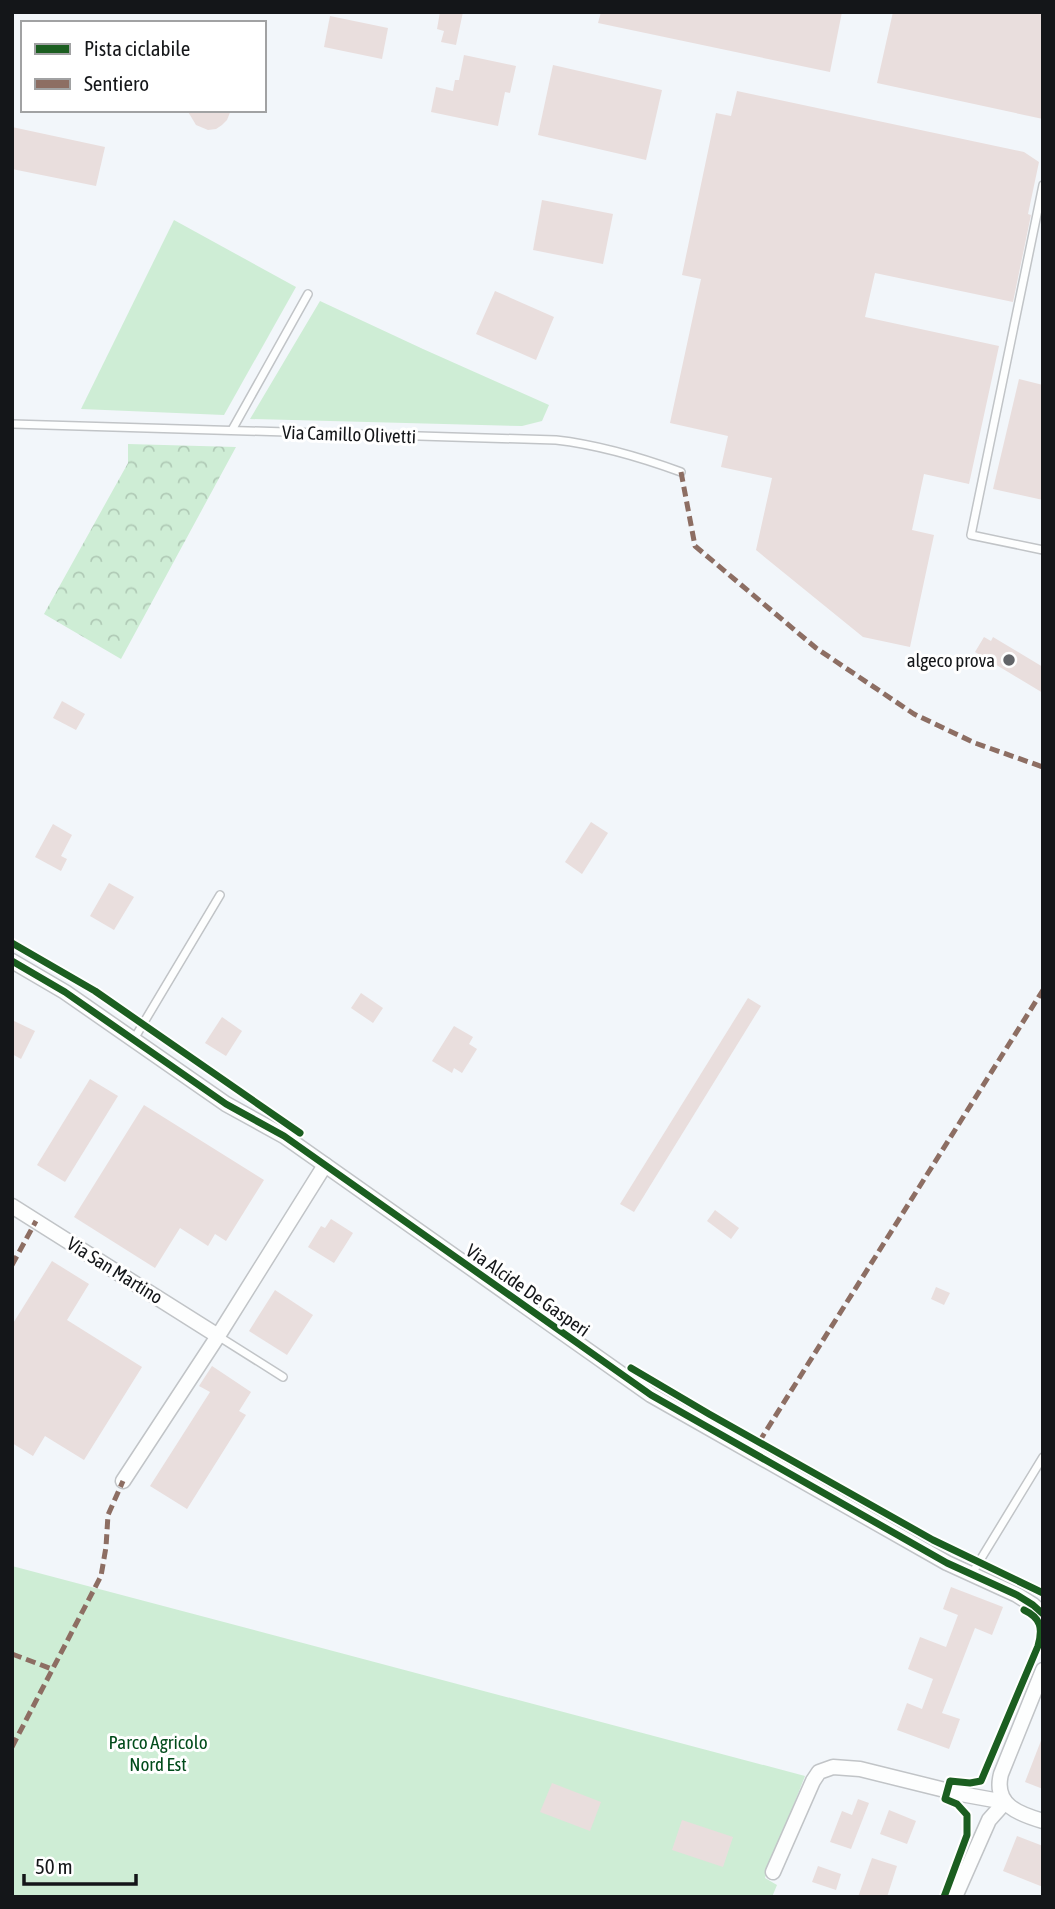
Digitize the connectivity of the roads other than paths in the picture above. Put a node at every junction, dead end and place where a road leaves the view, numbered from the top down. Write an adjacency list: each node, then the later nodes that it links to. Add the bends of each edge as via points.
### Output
1 (1043, 185): 6 (lane, via 971,536)
2 (308, 294): 4 (lane)
3 (12, 424): 4 (lane, Via Camillo Olivetti)
4 (232, 430): 5 (lane, Via Camillo Olivetti, via 556,440 624,452)
5 (681, 472)
6 (1043, 550)
7 (219, 895): 9 (lane)
8 (12, 961): 9 (street, Via Alcide De Gasperi)
9 (134, 1039): 10 (street, Via Alcide De Gasperi)
10 (324, 1165): 12 (street); 16 (street, Via Alcide De Gasperi, via 651,1395)
11 (12, 1206): 12 (street, Via San Martino)
12 (218, 1336): 13 (lane, Via San Martino); 15 (street)
13 (283, 1377)
14 (1043, 1457): 16 (lane)
15 (123, 1481)
16 (971, 1575): 17 (street, Via Alcide De Gasperi)
17 (1017, 1595): 18 (street); 19 (street, Via Alcide De Gasperi)
18 (1043, 1603)
19 (1043, 1614)
20 (1043, 1670): 21 (street, via 999,1779)
21 (1005, 1802): 22 (street); 23 (street, via 833,1767 819,1772 813,1781); 24 (street, via 989,1819)
22 (1043, 1821)
23 (773, 1872)
24 (956, 1897)

